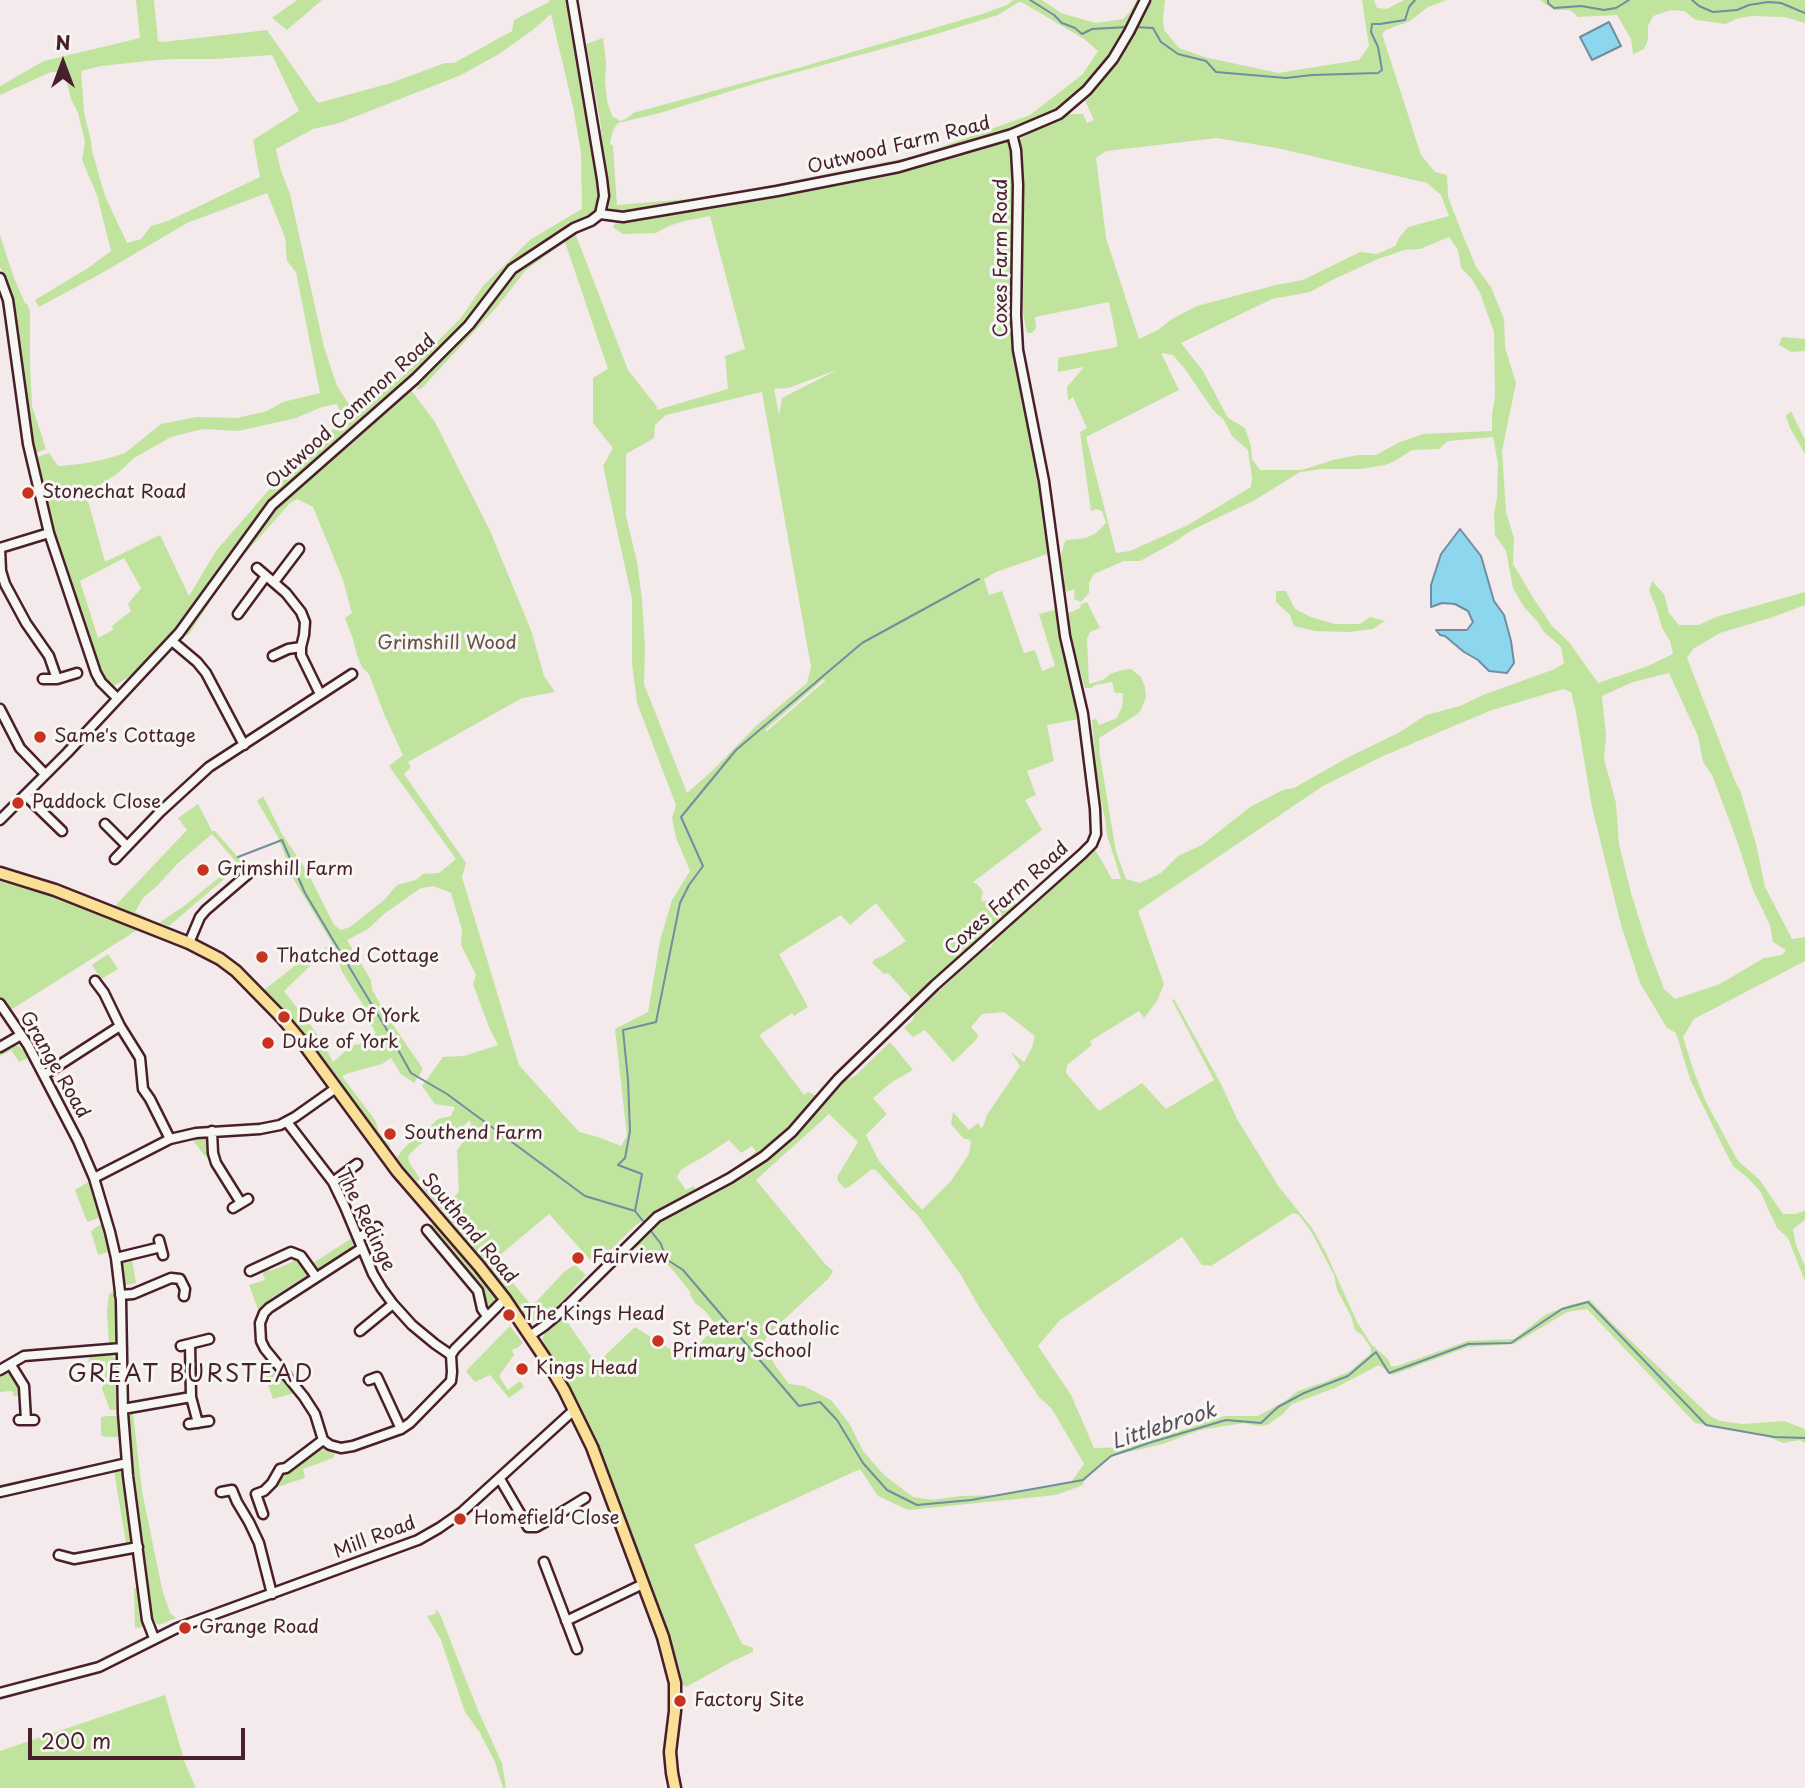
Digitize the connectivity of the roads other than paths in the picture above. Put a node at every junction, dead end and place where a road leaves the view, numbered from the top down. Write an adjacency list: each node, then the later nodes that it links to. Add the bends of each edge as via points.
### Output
1 (572, 0): 4 (street, via 602,178)
2 (1145, 0): 3 (street, Outwood Farm Road, via 1113,59 1083,94 1059,114)
3 (1012, 134): 4 (street, Outwood Farm Road, via 899,167 777,191 623,217); 64 (street, Coxes Farm Road, via 1018,185 1018,350 1044,481 1065,636 1083,714 1096,834 1082,854 838,1079 792,1132 730,1178 657,1217 562,1311)
4 (600, 214): 13 (street, Outwood Common Road, via 512,269 469,325 415,379 272,505)
5 (0, 278): 6 (street, via 8,300 28,444)
6 (49, 533): 7 (street); 21 (street, via 96,673)
7 (0, 548): 19 (street, via 5,584 49,656)
8 (299, 548): 11 (street)
9 (257, 568): 10 (street)
10 (266, 576): 11 (street); 12 (street)
11 (274, 582): 14 (street, via 301,612 305,622)
12 (238, 614)
13 (172, 641): 21 (street, Outwood Common Road); 23 (street, via 206,673)
14 (301, 646): 15 (street); 20 (street)
15 (273, 656)
16 (77, 673): 19 (street)
17 (352, 674): 20 (street, via 346,682)
18 (43, 679): 19 (street)
19 (57, 679)
20 (320, 694): 23 (street)
21 (117, 698): 24 (street, Outwood Common Road)
22 (0, 709): 24 (street, via 20,748)
23 (244, 745): 29 (street, via 197,777)
24 (45, 774): 25 (street, Outwood Common Road)
25 (25, 795): 26 (street, Outwood Common Road); 28 (street)
26 (0, 820)
27 (104, 824): 29 (street)
28 (62, 831)
29 (127, 846): 30 (street)
30 (115, 859)
31 (0, 873): 33 (main road, Southend Road)
32 (248, 874): 33 (street, via 206,910)
33 (189, 943): 42 (main road, Southend Road, via 220,959 259,993)
34 (95, 981): 36 (street)
35 (114, 988): 36 (street)
36 (104, 993): 38 (street)
37 (0, 1004): 39 (street, Grange Road)
38 (120, 1026): 41 (street); 45 (street, via 140,1058 143,1089)
39 (21, 1035): 40 (street); 41 (street, Grange Road)
40 (0, 1047)
41 (44, 1075): 47 (street, Grange Road)
42 (336, 1088): 43 (street); 60 (main road, Southend Road, via 397,1171)
43 (287, 1122): 44 (street, via 260,1129); 48 (street, The Redinge)
44 (212, 1131): 45 (street); 49 (street, via 216,1163)
45 (170, 1139): 47 (street)
46 (357, 1164): 48 (street)
47 (94, 1178): 55 (street, Grange Road)
48 (333, 1182): 52 (street, The Redinge)
49 (241, 1203)
50 (377, 1227): 52 (street)
51 (427, 1230): 62 (street, via 478,1291)
52 (358, 1238): 54 (street, The Redinge)
53 (161, 1247): 55 (street)
54 (362, 1248): 57 (street); 61 (street, The Redinge)
55 (116, 1258): 58 (street, Grange Road)
56 (250, 1271): 57 (street, via 291,1252 302,1256)
57 (316, 1277): 79 (street, via 269,1308 260,1323 261,1341 304,1397)
58 (120, 1295): 59 (street, via 171,1278 180,1279); 68 (street, Grange Road)
59 (184, 1296)
60 (505, 1298): 62 (street); 64 (main road, Southend Road)
61 (393, 1304): 63 (street); 69 (street, The Redinge)
62 (487, 1316): 69 (street)
63 (360, 1331)
64 (531, 1335): 75 (main road, Southend Road)
65 (209, 1339): 66 (street)
66 (190, 1344): 67 (street); 73 (street)
67 (181, 1346)
68 (122, 1348): 70 (street, via 24,1356); 74 (street, Grange Road)
69 (451, 1355): 78 (street, via 450,1381)
70 (11, 1365): 71 (street); 76 (street, via 24,1386)
71 (0, 1370)
72 (369, 1380): 78 (street, via 377,1377)
73 (191, 1397): 74 (street); 77 (street, via 194,1424)
74 (123, 1409): 80 (street, Grange Road)
75 (574, 1410): 81 (street, Mill Road); 89 (main road, Southend Road)
76 (26, 1420)
77 (209, 1421)
78 (401, 1429): 79 (street, via 341,1448)
79 (323, 1440): 85 (street, via 279,1469 272,1483 256,1494)
80 (127, 1463): 82 (street); 86 (street, Grange Road)
81 (500, 1479): 84 (street, via 528,1527 536,1527); 90 (street, Mill Road, via 462,1512 418,1540)
82 (0, 1492)
83 (221, 1492): 90 (street, via 232,1490 249,1522)
84 (585, 1498)
85 (263, 1514)
86 (138, 1547): 87 (street, via 74,1559); 92 (street, Grange Road, via 147,1620)
87 (59, 1555)
88 (544, 1562): 91 (street)
89 (643, 1584): 91 (street); 95 (main road, Southend Road, via 676,1683 670,1752)
90 (272, 1594): 92 (street, Mill Road)
91 (566, 1621): 93 (street)
92 (154, 1638): 94 (street, Mill Road, via 99,1667)
93 (577, 1649)
94 (0, 1693)
95 (676, 1788)

